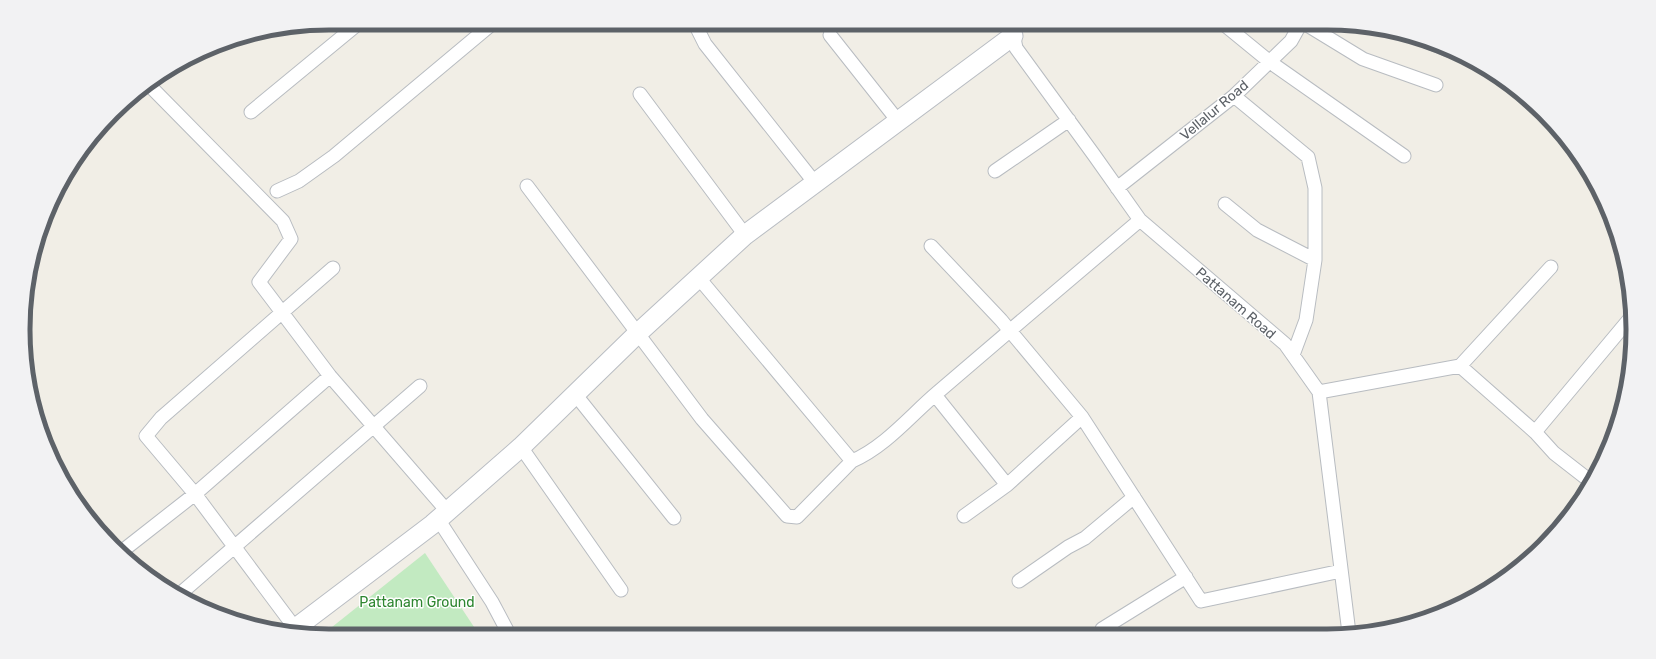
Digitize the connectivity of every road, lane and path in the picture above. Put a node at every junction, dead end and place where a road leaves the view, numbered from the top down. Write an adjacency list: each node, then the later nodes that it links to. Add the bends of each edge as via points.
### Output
1 (351, 30): 14 (street)
2 (484, 30): 22 (street, via 334,156 299,180)
3 (697, 30): 19 (street, via 705,44)
4 (1015, 30): 15 (street, Pattanam Road, via 1016,48); 16 (street)
5 (1231, 30): 9 (street)
6 (1296, 30): 9 (street, Vellalur Road, via 1291,41)
7 (1315, 30): 10 (street, via 1363,59)
8 (830, 35): 16 (street)
9 (1270, 62): 13 (street, Vellalur Road); 17 (street)
10 (1436, 85)
11 (152, 88): 31 (street, via 283,221 291,239 259,282)
12 (640, 94): 25 (street)
13 (1234, 96): 21 (street, Vellalur Road); 27 (street, via 1308,158 1316,188)
14 (251, 112)
15 (1069, 120): 18 (street); 21 (street, Pattanam Road)
16 (898, 121): 19 (street)
17 (1404, 156)
18 (995, 171)
19 (815, 183): 25 (street)
20 (527, 186): 34 (street)
21 (1118, 188): 24 (street, Pattanam Road)
22 (277, 191)
23 (1226, 204): 27 (street, via 1257,230)
24 (1140, 220): 33 (street); 35 (street, Pattanam Road, via 1285,344)
25 (745, 235): 30 (street)
26 (931, 246): 33 (street)
27 (1315, 260): 35 (street, via 1306,320)
28 (1551, 267): 36 (street)
29 (333, 268): 31 (street)
30 (698, 277): 34 (street); 46 (street)
31 (282, 313): 37 (street); 49 (street, via 161,418 146,436)
32 (1626, 324): 44 (street)
33 (1011, 331): 41 (street); 42 (street)
34 (637, 334): 40 (street); 46 (street, via 702,419 786,516 797,517)
35 (1293, 355): 39 (street, Pattanam Road)
36 (1460, 366): 39 (street); 44 (street)
37 (330, 376): 43 (street); 49 (street)
38 (420, 386): 43 (street)
39 (1319, 392): 56 (street, Pattanam Road)
40 (575, 394): 45 (street); 53 (street)
41 (935, 395): 46 (street, via 864,456); 48 (street)
42 (1082, 417): 48 (street); 50 (street)
43 (374, 426): 51 (street); 54 (street)
44 (1535, 432): 47 (street, via 1554,453)
45 (521, 447): 51 (street); 59 (street)
46 (852, 461)
47 (1588, 475)
48 (1007, 485): 52 (street)
49 (195, 494): 54 (street); 55 (street)
50 (1134, 497): 57 (street); 58 (street, via 1085,538)
51 (442, 515): 62 (street); 64 (street)
52 (964, 516)
53 (674, 518)
54 (234, 547): 60 (street); 61 (street)
55 (125, 548)
56 (1341, 570): 57 (street, via 1201,601); 63 (street, Pattanam Road)
57 (1186, 577): 65 (street)
58 (1019, 581)
59 (621, 590)
60 (183, 591)
61 (292, 626)
62 (297, 627)
63 (1348, 628)
64 (506, 629)
65 (1102, 629)

